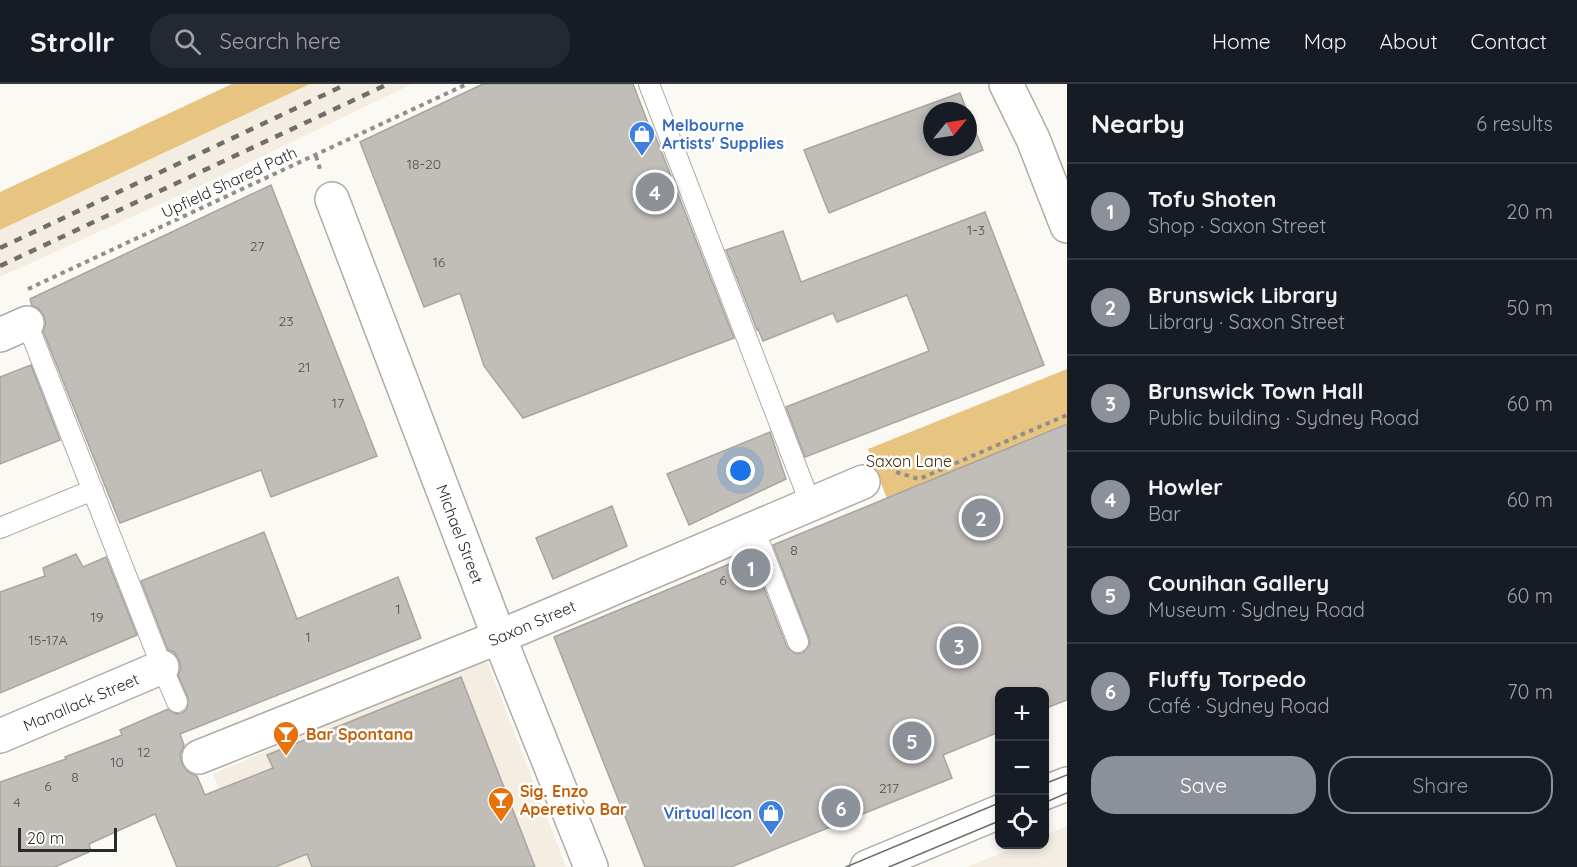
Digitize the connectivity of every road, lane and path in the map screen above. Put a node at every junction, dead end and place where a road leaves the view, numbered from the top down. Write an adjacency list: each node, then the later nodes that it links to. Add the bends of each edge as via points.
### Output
1 (467, 84): 8 (path, Upfield Shared Path)
2 (649, 84): 12 (lane)
3 (1006, 84): 5 (main road)
4 (1016, 84): 5 (main road)
5 (1033, 139): 7 (main road)
6 (332, 199): 15 (main road, Michael Street)
7 (1067, 226)
8 (17, 316): 11 (lane)
9 (1067, 415): 10 (path, via 919,479)
10 (875, 476): 12 (main road, Saxon Street)
11 (93, 490): 13 (lane); 17 (lane)
12 (811, 505): 14 (main road, Saxon Street)
13 (0, 528)
14 (754, 529): 15 (main road, Saxon Street); 16 (lane)
15 (499, 637): 20 (main road, Saxon Street); 24 (main road, Michael Street)
16 (798, 642)
17 (162, 667): 18 (lane); 19 (main road, Manallack Street)
18 (177, 702)
19 (0, 736)
20 (199, 757)
21 (1067, 784): 22 (main road)
22 (1049, 791)
23 (995, 814): 25 (main road)
24 (591, 867)
25 (867, 867)

